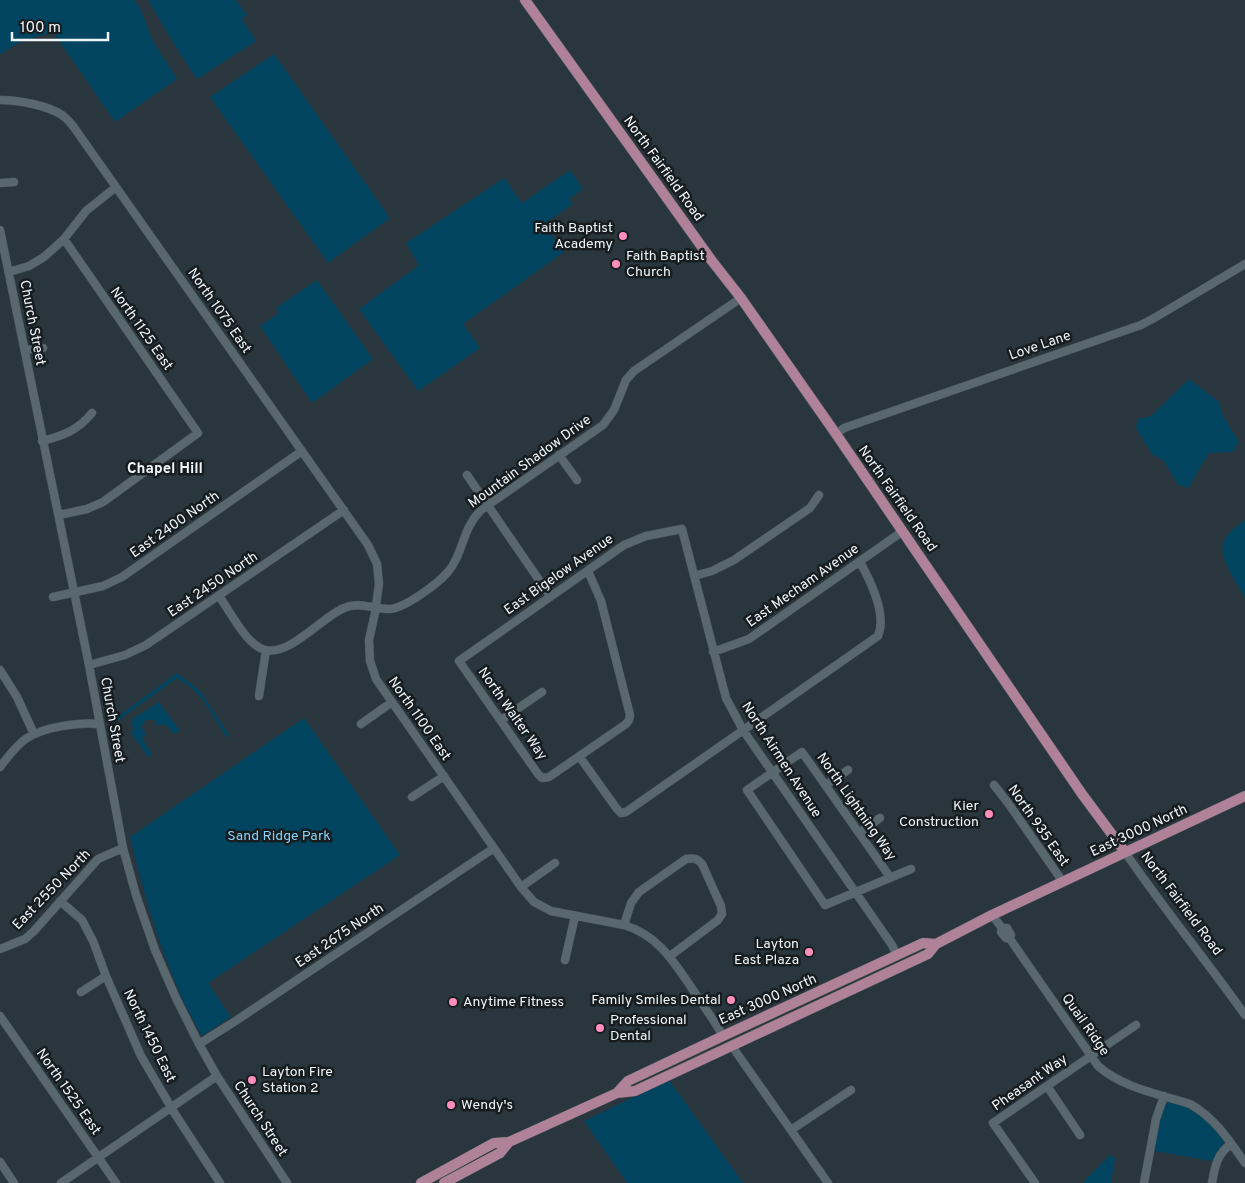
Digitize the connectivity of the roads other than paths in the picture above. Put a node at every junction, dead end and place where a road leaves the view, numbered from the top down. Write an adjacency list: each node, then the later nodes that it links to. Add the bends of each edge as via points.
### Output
1 (525, 0): 10 (main road, North Fairfield Road)
2 (0, 100): 5 (street, North 1075 East, via 51,109 63,116)
3 (14, 182): 4 (street)
4 (0, 183)
5 (116, 187): 7 (street, via 86,211); 16 (street, North 1075 East)
6 (0, 230): 9 (street, Church Street)
7 (64, 239): 9 (street, via 44,257); 23 (street, North 1125 East, via 198,433 103,502)
8 (1245, 264): 14 (street, Love Lane, via 1141,325 844,428)
9 (9, 272): 12 (street, Church Street)
10 (741, 298): 14 (main road, North Fairfield Road); 17 (street, Mountain Shadow Drive, via 634,371 626,380 609,419)
11 (43, 348): 12 (street)
12 (25, 350): 15 (street, Church Street)
13 (92, 414): 15 (street, via 65,435)
14 (836, 434): 25 (main road, North Fairfield Road)
15 (42, 441): 23 (street, Church Street)
16 (302, 451): 22 (street, North 1075 East); 29 (street, East 2400 North, via 122,577 103,586)
17 (559, 455): 19 (street); 21 (street, Mountain Shadow Drive)
18 (466, 475): 21 (street)
19 (577, 480)
20 (819, 495): 28 (street, via 810,508 734,560)
21 (487, 505): 31 (street); 33 (street, Mountain Shadow Drive, via 471,522 446,573 398,608)
22 (344, 510): 30 (street, East 2450 North); 33 (street, North 1100 East, via 377,564)
23 (59, 515): 29 (street, Church Street)
24 (682, 529): 27 (street, East Bigelow Avenue, via 638,538); 28 (street, North Airmen Avenue)
25 (903, 531): 26 (street, East Mecham Avenue); 60 (main road, North Fairfield Road)
26 (860, 562): 35 (street, East Mecham Avenue, via 749,639); 45 (street, via 876,594 878,636)
27 (588, 571): 31 (street, East Bigelow Avenue); 47 (street, via 601,601 630,715 626,724)
28 (694, 576): 35 (street, North Airmen Avenue)
29 (74, 593): 32 (street, East 2400 North); 37 (street, Church Street)
30 (219, 596): 34 (street, via 246,636); 37 (street, East 2450 North, via 146,646)
31 (550, 596): 36 (street, East Bigelow Avenue)
32 (53, 597)
33 (376, 607): 34 (street, Mountain Shadow Drive, via 355,604 342,608 289,645 278,650); 41 (street, North 1100 East, via 368,640 370,661 376,679)
34 (266, 650): 40 (street)
35 (713, 652): 45 (street, North Airmen Avenue, via 726,698)
36 (459, 660): 42 (street, North Walter Way)
37 (89, 665): 43 (street, Church Street)
38 (0, 670): 46 (street)
39 (542, 692): 42 (street)
40 (259, 696)
41 (392, 702): 44 (street); 51 (street, North 1100 East)
42 (501, 720): 47 (street, North Walter Way, via 542,778)
43 (99, 724): 46 (street, via 87,723); 58 (street, Church Street)
44 (361, 724)
45 (743, 730): 47 (street, via 626,812 617,809); 50 (street, North Airmen Avenue)
46 (34, 734): 48 (street, via 16,747)
47 (579, 756)
48 (0, 767)
49 (848, 770): 53 (street)
50 (772, 773): 53 (street, North Lightning Way, via 802,752); 66 (street, North Airmen Avenue); 66 (street, via 746,790 825,905)
51 (444, 776): 55 (street); 59 (street, North 1100 East)
52 (994, 785): 64 (street, North 935 East)
53 (826, 786): 57 (street, North Lightning Way)
54 (1245, 796): 60 (main road, East 3000 North)
55 (412, 797)
56 (880, 818): 57 (street)
57 (859, 833): 63 (street, North Lightning Way)
58 (123, 848): 67 (street, East 2550 North, via 98,858); 83 (street, Church Street, via 155,950)
59 (494, 848): 65 (street, North 1100 East); 83 (street, East 2675 North)
60 (1125, 852): 64 (main road, East 3000 North); 79 (street, North Fairfield Road)
61 (555, 863): 65 (street)
62 (911, 869): 63 (street)
63 (890, 878): 66 (street)
64 (1063, 882): 68 (main road, East 3000 North)
65 (521, 887): 69 (street, North 1100 East, via 534,902 551,911)
66 (855, 892): 73 (street, North Airmen Avenue)
67 (60, 901): 72 (street, East 2550 North, via 25,939); 76 (street, North 1450 East, via 82,920)
68 (992, 914): 71 (main road, East 3000 North); 85 (street, Quail Ridge)
69 (575, 916): 70 (street, North 1100 East); 75 (street)
70 (624, 925): 74 (street, North 1100 East, via 649,936); 74 (street, via 631,903 639,892 686,860 693,858 702,864 722,914)
71 (936, 944): 73 (main road, East 3000 North, via 923,943); 84 (main road, East 3000 North, via 928,954)
72 (0, 949)
73 (897, 955): 77 (main road, East 3000 North)
74 (670, 956): 82 (street, North 1100 East)
75 (565, 960)
76 (106, 976): 78 (street); 91 (street, North 1450 East, via 141,1056)
77 (838, 983): 82 (main road, East 3000 North); 84 (main road, via 820,996 739,1036)
78 (81, 992)
79 (1245, 1015)
80 (0, 1016): 96 (street, North 1525 East)
81 (1136, 1025): 85 (street, Pheasant Way)
82 (723, 1036): 89 (main road, East 3000 North, via 628,1081)
83 (199, 1044): 86 (street, Church Street)
84 (733, 1045): 89 (main road, East 3000 North, via 635,1091); 92 (street)
85 (1091, 1056): 87 (street, Pheasant Way); 90 (street, Quail Ridge, via 1107,1074 1121,1082)
86 (217, 1076): 91 (street); 103 (street, Church Street)
87 (1047, 1086): 93 (street); 107 (street, Pheasant Way, via 994,1123)
88 (851, 1090): 92 (street)
89 (622, 1092): 94 (main road, East 3000 North)
90 (1164, 1096): 95 (street, Quail Ridge, via 1199,1110 1221,1129); 108 (street, via 1156,1119)
91 (170, 1107): 96 (street); 102 (street, North 1450 East)
92 (791, 1130): 106 (street)
93 (1080, 1135)
94 (510, 1142): 104 (main road, East 3000 North, via 494,1143); 105 (main road, East 3000 North, via 500,1153)
95 (1232, 1144): 98 (street, Quail Ridge); 109 (street, via 1218,1157)
96 (98, 1158): 100 (street); 101 (street, North 1525 East)
97 (0, 1162): 99 (street)
98 (1245, 1163)
99 (14, 1183)
100 (61, 1183)
101 (116, 1183)
102 (220, 1183)
103 (287, 1183)
104 (421, 1183)
105 (444, 1183)
106 (828, 1183)
107 (1035, 1183)
108 (1144, 1183)
109 (1212, 1183)

